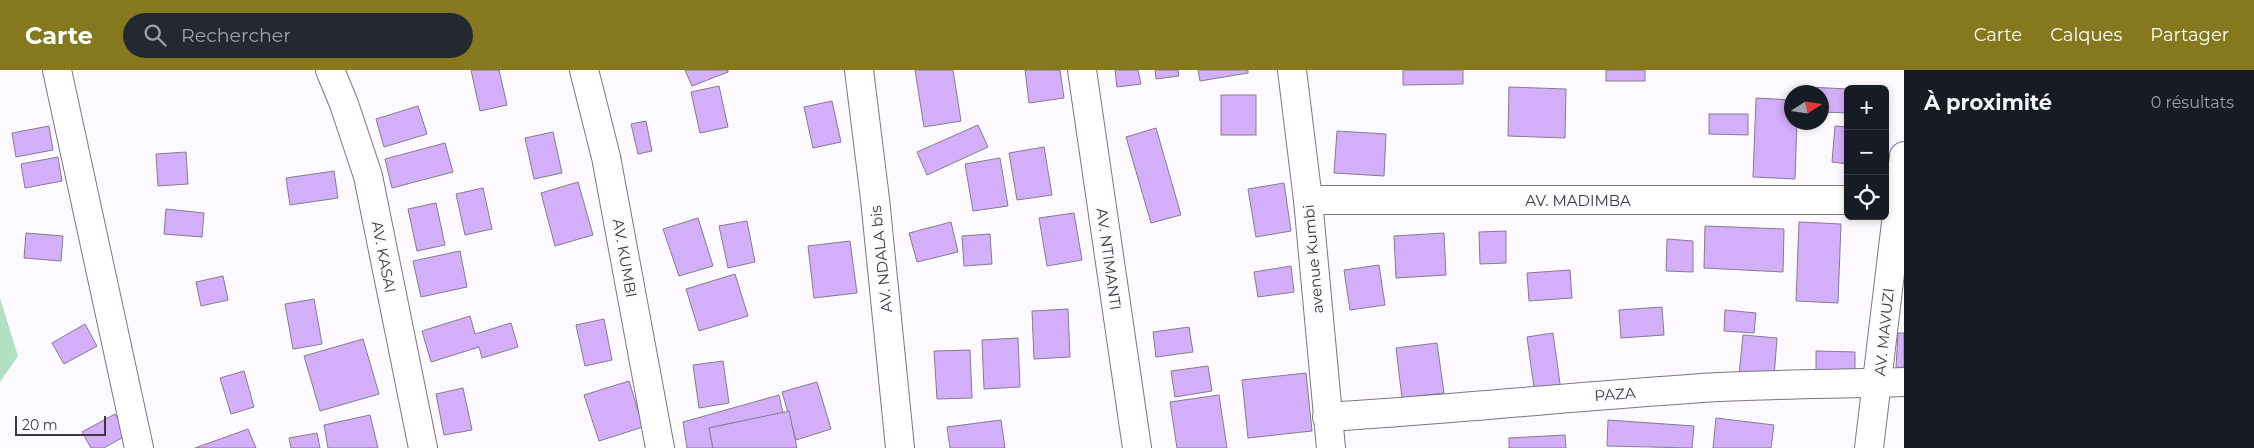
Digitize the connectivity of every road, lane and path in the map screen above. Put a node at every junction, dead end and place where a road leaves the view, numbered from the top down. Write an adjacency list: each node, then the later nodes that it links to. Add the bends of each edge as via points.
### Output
1 (57, 70): 13 (street)
2 (330, 70): 14 (street, AV. KASAI, via 368,176)
3 (584, 70): 15 (street, AV. KUMBI, via 606,157)
4 (858, 70): 16 (street, AV. NDALA bis, via 875,199)
5 (1082, 70): 17 (street, AV. NTIMANTI)
6 (1292, 70): 8 (street, avenue Kumbi)
7 (1904, 156): 10 (street, AV. MAVUZI)
8 (1308, 200): 9 (street, AV. MADIMBA); 12 (street, avenue Kumbi)
9 (1844, 200)
10 (1896, 200): 11 (street, AV. MAVUZI)
11 (1891, 382): 12 (street, PAZA, via 1719,387); 19 (street, AV. MAVUZI)
12 (1327, 417): 18 (street, avenue Kumbi)
13 (139, 448)
14 (423, 448)
15 (660, 448)
16 (900, 448)
17 (1137, 448)
18 (1331, 448)
19 (1869, 448)

